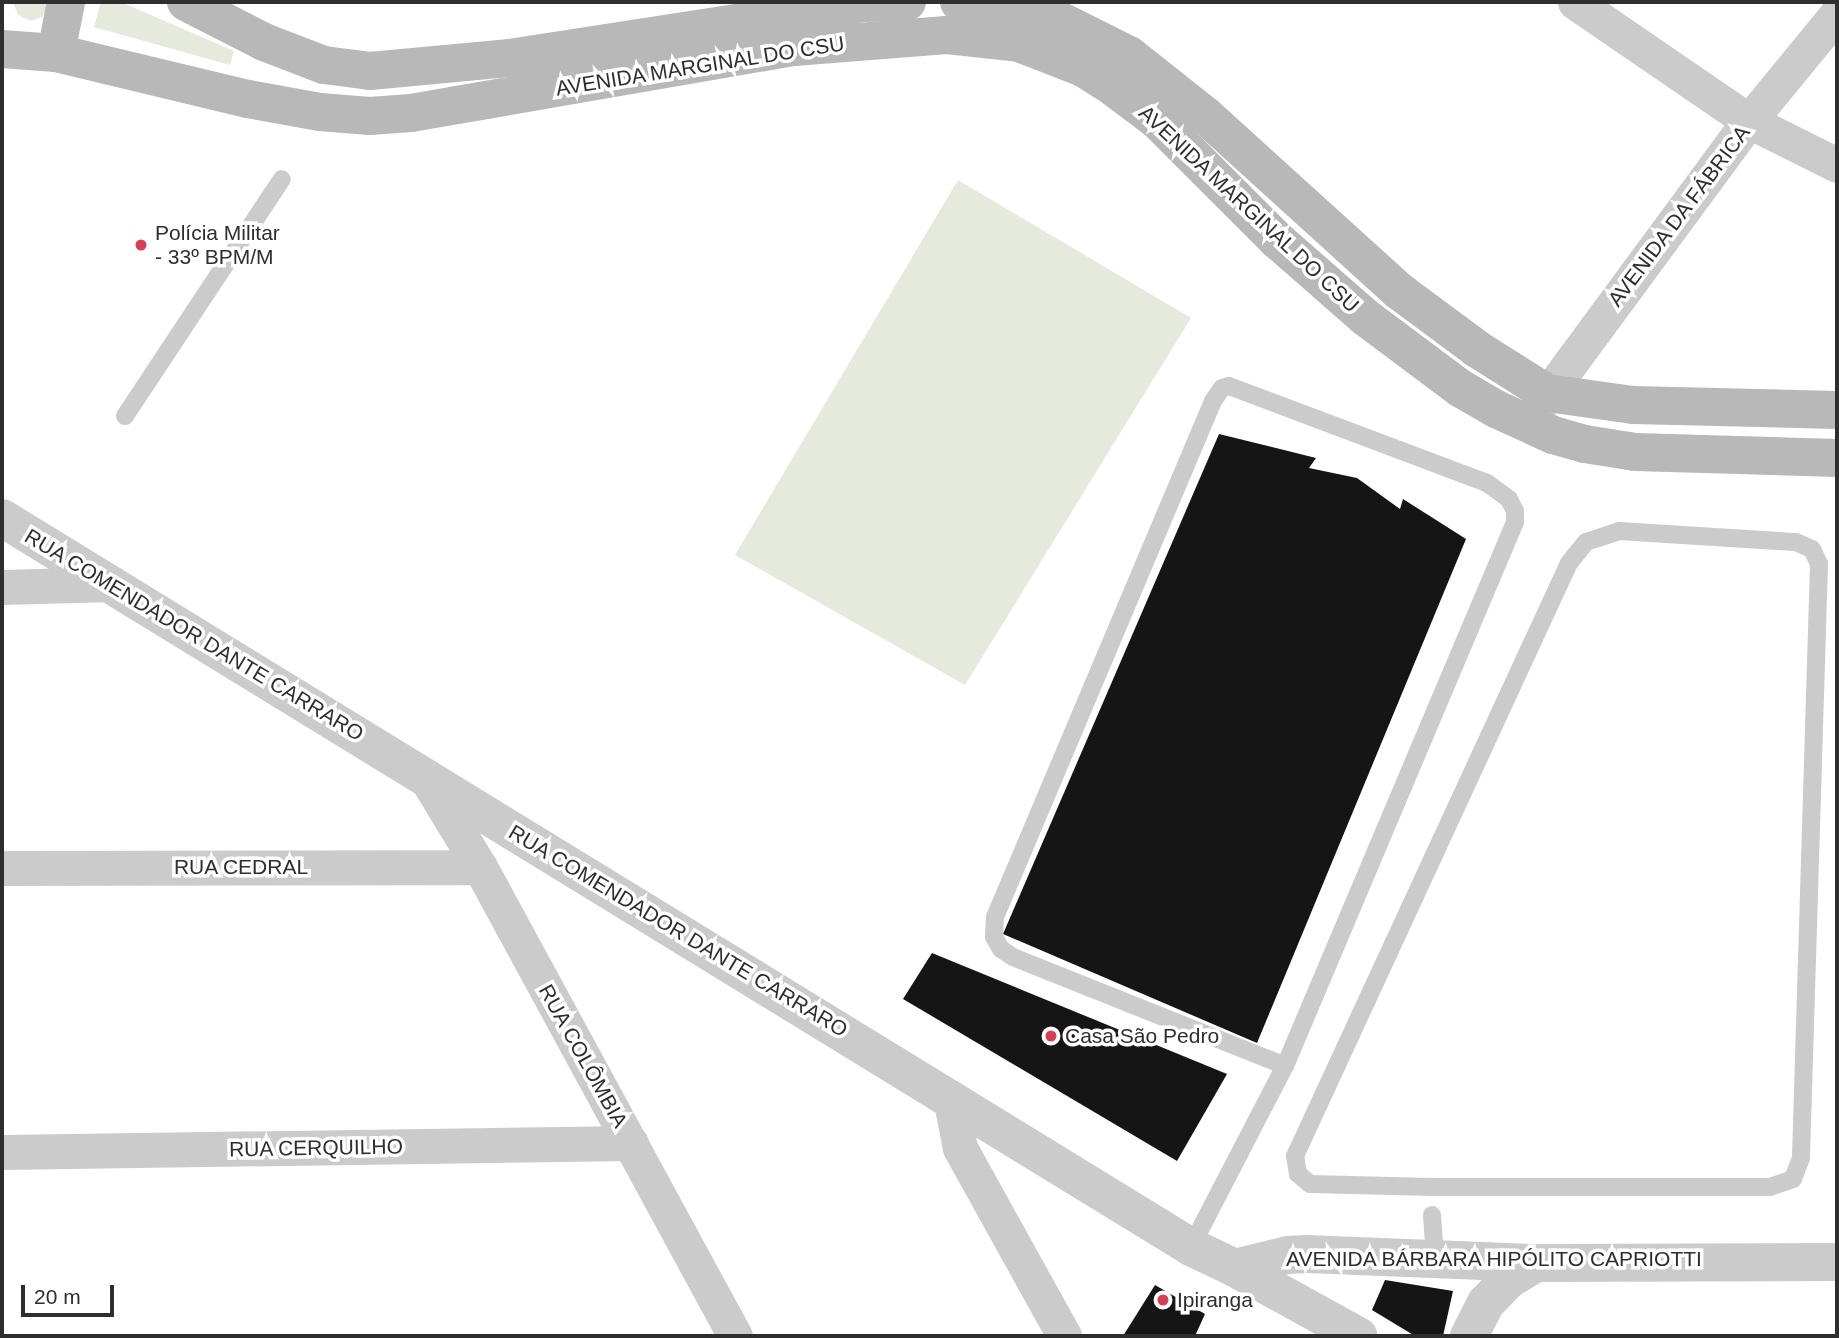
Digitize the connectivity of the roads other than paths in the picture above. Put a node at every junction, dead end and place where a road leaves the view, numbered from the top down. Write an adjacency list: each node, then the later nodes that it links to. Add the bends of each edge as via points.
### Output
1 (66, 2): 8 (main road)
2 (186, 2): 3 (main road, AVENIDA MARGINAL DO CSU, via 273,46 324,65 370,71 510,58 865,3)
3 (907, 2)
4 (959, 2): 12 (main road, AVENIDA MARGINAL DO CSU, via 1015,5 1091,34 1129,55 1206,116 1399,291 1478,349)
5 (1575, 2): 9 (street)
6 (1837, 14): 9 (street, AVENIDA DA FÁBRICA)
7 (2, 49): 8 (main road, AVENIDA MARGINAL DO CSU)
8 (56, 53): 12 (main road, AVENIDA MARGINAL DO CSU, via 248,100 370,116 411,113 794,47 947,35 1019,43 1083,68 1157,120 1277,240 1365,317 1460,388)
9 (1749, 121): 10 (street); 12 (street, AVENIDA DA FÁBRICA)
10 (1837, 165)
11 (282, 179): 14 (lane)
12 (1537, 408): 13 (main road, via 1633,405); 15 (main road, via 1585,444 1635,452)
13 (1837, 410)
14 (125, 416)
15 (1837, 458)
16 (2, 518): 18 (street, RUA COMENDADOR DANTE CARRARO)
17 (1796, 542): 17 (lane, via 1812,549 1819,564 1801,1158 1793,1179 1770,1187 1310,1184 1298,1174 1295,1156 1569,563 1586,542 1619,531)
18 (113, 584): 19 (street); 20 (street, RUA COMENDADOR DANTE CARRARO)
19 (2, 587)
20 (426, 778): 21 (street, RUA COLÔMBIA); 24 (street, RUA COMENDADOR DANTE CARRARO)
21 (481, 867): 22 (street, RUA CEDRAL); 25 (street, RUA COLÔMBIA)
22 (2, 868)
23 (1285, 1066): 23 (lane, via 1013,957 994,937 995,917 1216,394 1229,386 1487,483 1509,499 1515,511 1515,522); 28 (lane)
24 (950, 1097): 28 (street, RUA COMENDADOR DANTE CARRARO); 34 (street, via 960,1148)
25 (631, 1143): 26 (street, RUA CERQUILHO); 33 (street, RUA COLÔMBIA)
26 (2, 1152)
27 (1432, 1215): 29 (lane)
28 (1191, 1247): 32 (street, RUA COMENDADOR DANTE CARRARO)
29 (1435, 1256): 31 (street, AVENIDA BÁRBARA HIPÓLITO CAPRIOTTI); 32 (street, AVENIDA BÁRBARA HIPÓLITO CAPRIOTTI, via 1288,1255)
30 (1837, 1262): 31 (street, AVENIDA BÁRBARA HIPÓLITO CAPRIOTTI)
31 (1536, 1263): 36 (street, via 1508,1280 1486,1303)
32 (1236, 1268): 35 (street, RUA COMENDADOR DANTE CARRARO)
33 (735, 1336)
34 (1064, 1336)
35 (1358, 1336)
36 (1469, 1336)

